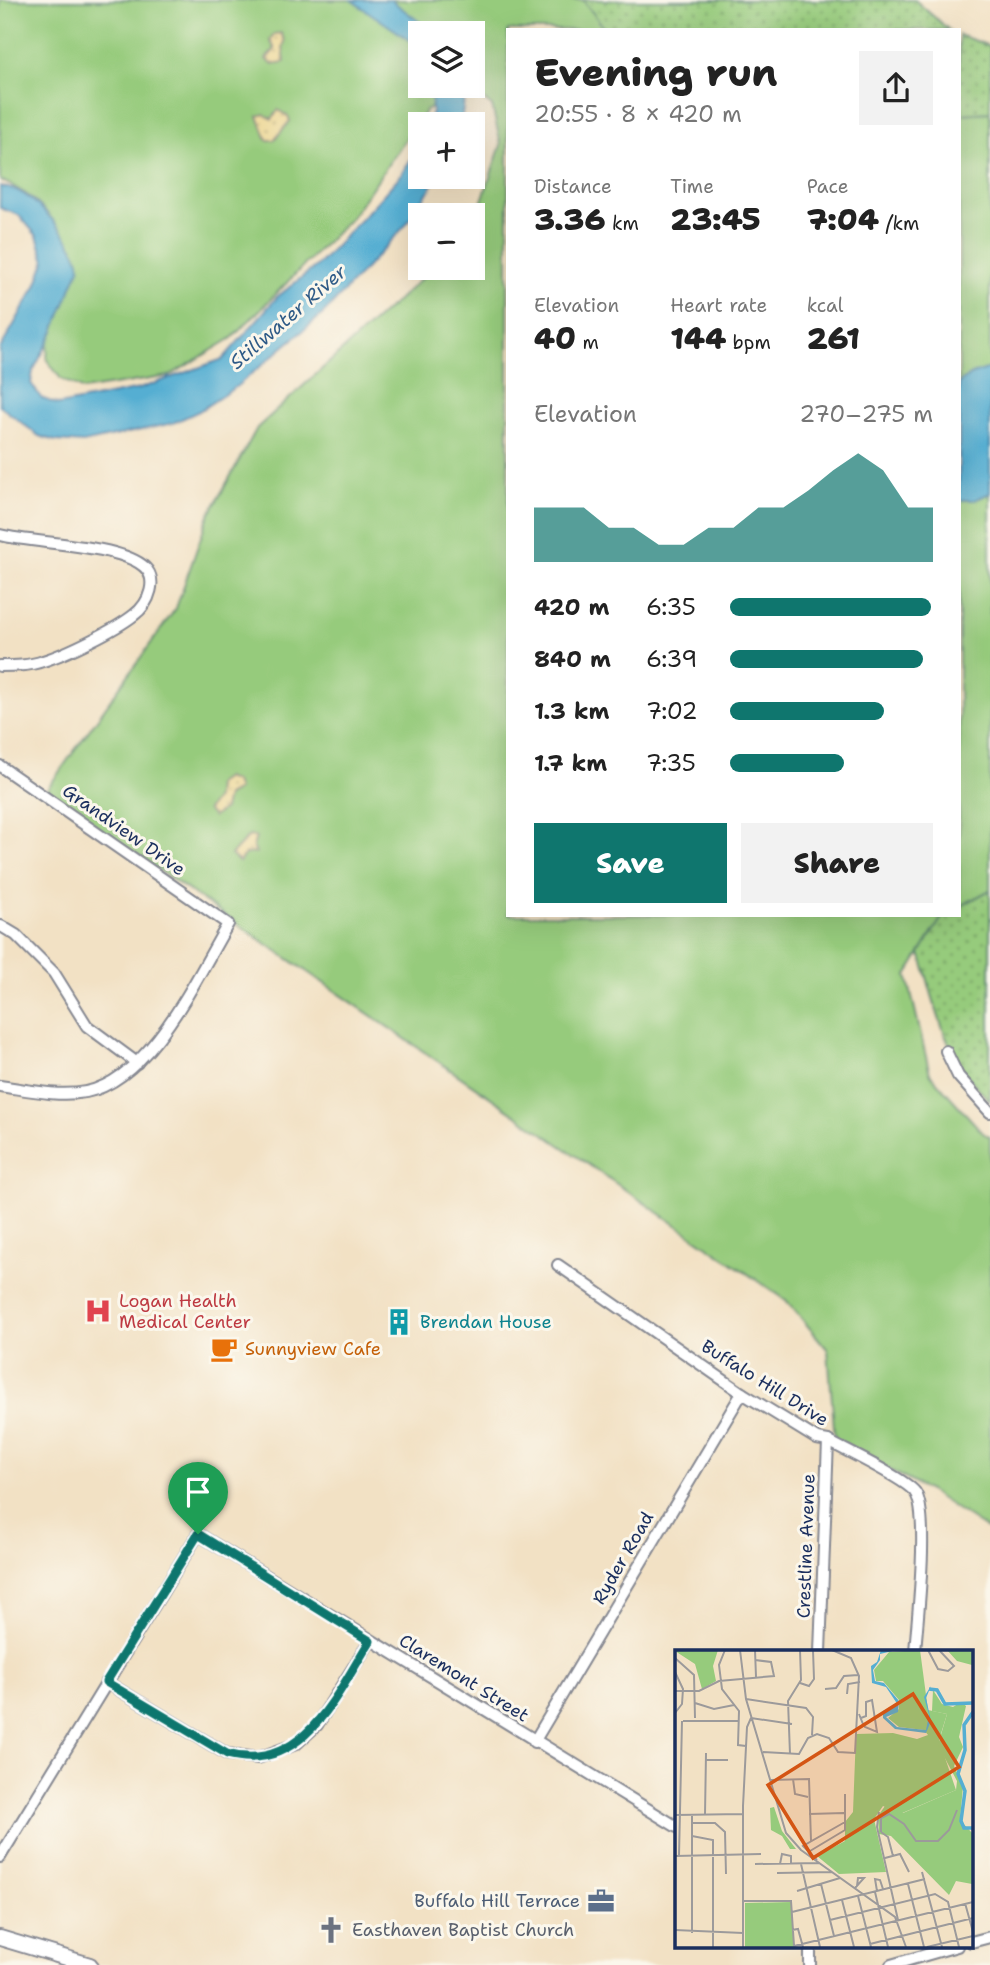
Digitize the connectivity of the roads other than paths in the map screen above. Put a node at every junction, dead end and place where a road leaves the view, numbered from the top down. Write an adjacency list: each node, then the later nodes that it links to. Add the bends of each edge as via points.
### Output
1 (0, 535): 2 (street, via 121,556 143,565 150,577 150,595 135,615 64,652 34,663)
2 (0, 666)
3 (0, 766): 6 (street, Grandview Drive, via 228,924)
4 (1, 926): 6 (street, via 54,972 87,1026)
5 (946, 1051): 8 (street, via 958,1076)
6 (137, 1063): 7 (street, via 113,1082 87,1092 58,1094)
7 (0, 1087)
8 (990, 1112)
9 (558, 1265): 10 (street, Buffalo Hill Drive)
10 (742, 1393): 11 (street, Buffalo Hill Drive, via 817,1439); 16 (street, Ryder Road)
11 (828, 1441): 13 (street, Crestline Avenue); 14 (street, Buffalo Hill Drive, via 915,1492 923,1520)
12 (370, 1641): 15 (street, via 317,1725 296,1744 258,1758 227,1754); 15 (street, Claremont Street, via 198,1534); 16 (street, Claremont Street)
13 (820, 1650)
14 (915, 1650)
15 (106, 1682): 18 (street)
16 (534, 1742): 17 (street, Claremont Street)
17 (675, 1826)
18 (0, 1857)
19 (990, 1937): 21 (street)
20 (0, 1938): 25 (main road)
21 (972, 1942)
22 (908, 1948): 24 (street)
23 (949, 1948): 24 (street)
24 (908, 1958): 26 (street)
25 (90, 1965)
26 (891, 1965)

